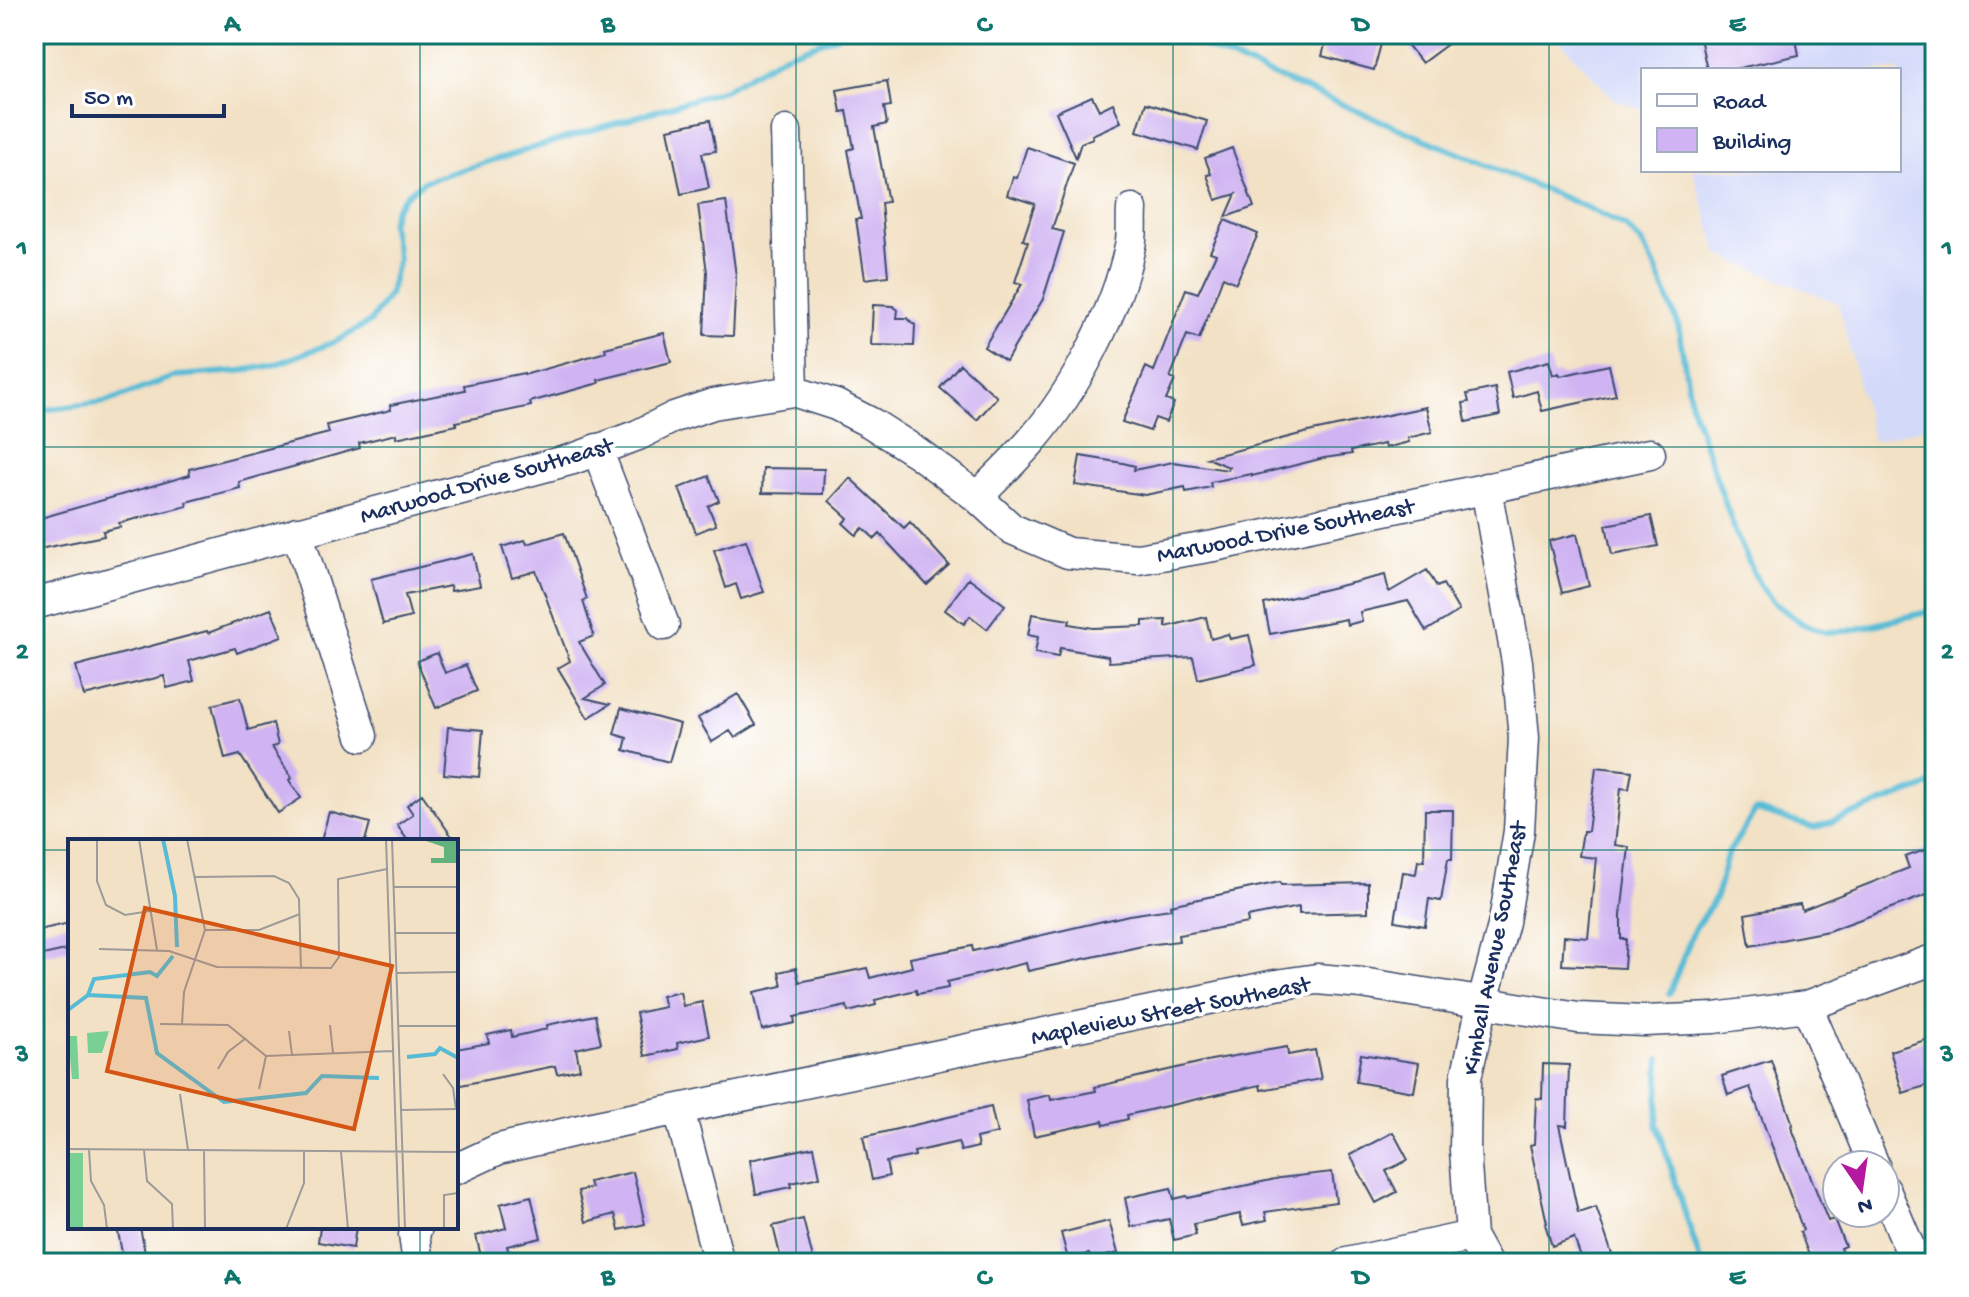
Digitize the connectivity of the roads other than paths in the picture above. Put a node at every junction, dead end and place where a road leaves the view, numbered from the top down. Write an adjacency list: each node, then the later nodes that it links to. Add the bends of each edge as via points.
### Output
1 (786, 131): 3 (street)
2 (1132, 209): 7 (street, via 1131,245 1088,358 1034,438)
3 (793, 391): 4 (street, Marwood Drive Southeast, via 713,404); 7 (street, Marwood Drive Southeast, via 871,423)
4 (597, 449): 8 (street, Marwood Drive Southeast); 10 (street)
5 (1650, 454): 6 (street, Marwood Drive Southeast)
6 (1486, 488): 7 (street, Marwood Drive Southeast, via 1138,559 1068,553 1012,529); 13 (street, Kimball Avenue Southeast, via 1517,662 1524,738 1519,831 1504,922)
7 (977, 497)
8 (297, 532): 9 (street, Marwood Drive Southeast); 11 (street)
9 (34, 604)
10 (664, 625)
11 (362, 736)
12 (1935, 959): 14 (street, Mapleview Street Southeast)
13 (1483, 1001): 14 (street, Mapleview Street Southeast, via 1578,1018 1645,1021); 15 (street, Mapleview Street Southeast, via 1317,979); 20 (street, Kimball Avenue Southeast, via 1466,1078)
14 (1807, 1006): 16 (street)
15 (679, 1110): 17 (street, Mapleview Street Southeast, via 499,1149); 22 (street)
16 (1867, 1149)
17 (458, 1168)
18 (1901, 1228): 25 (street)
19 (416, 1229): 21 (street)
20 (1471, 1236): 23 (street); 24 (street, Kimball Avenue Southeast)
21 (418, 1263)
22 (719, 1263)
23 (1347, 1263)
24 (1486, 1263)
25 (1916, 1263)

